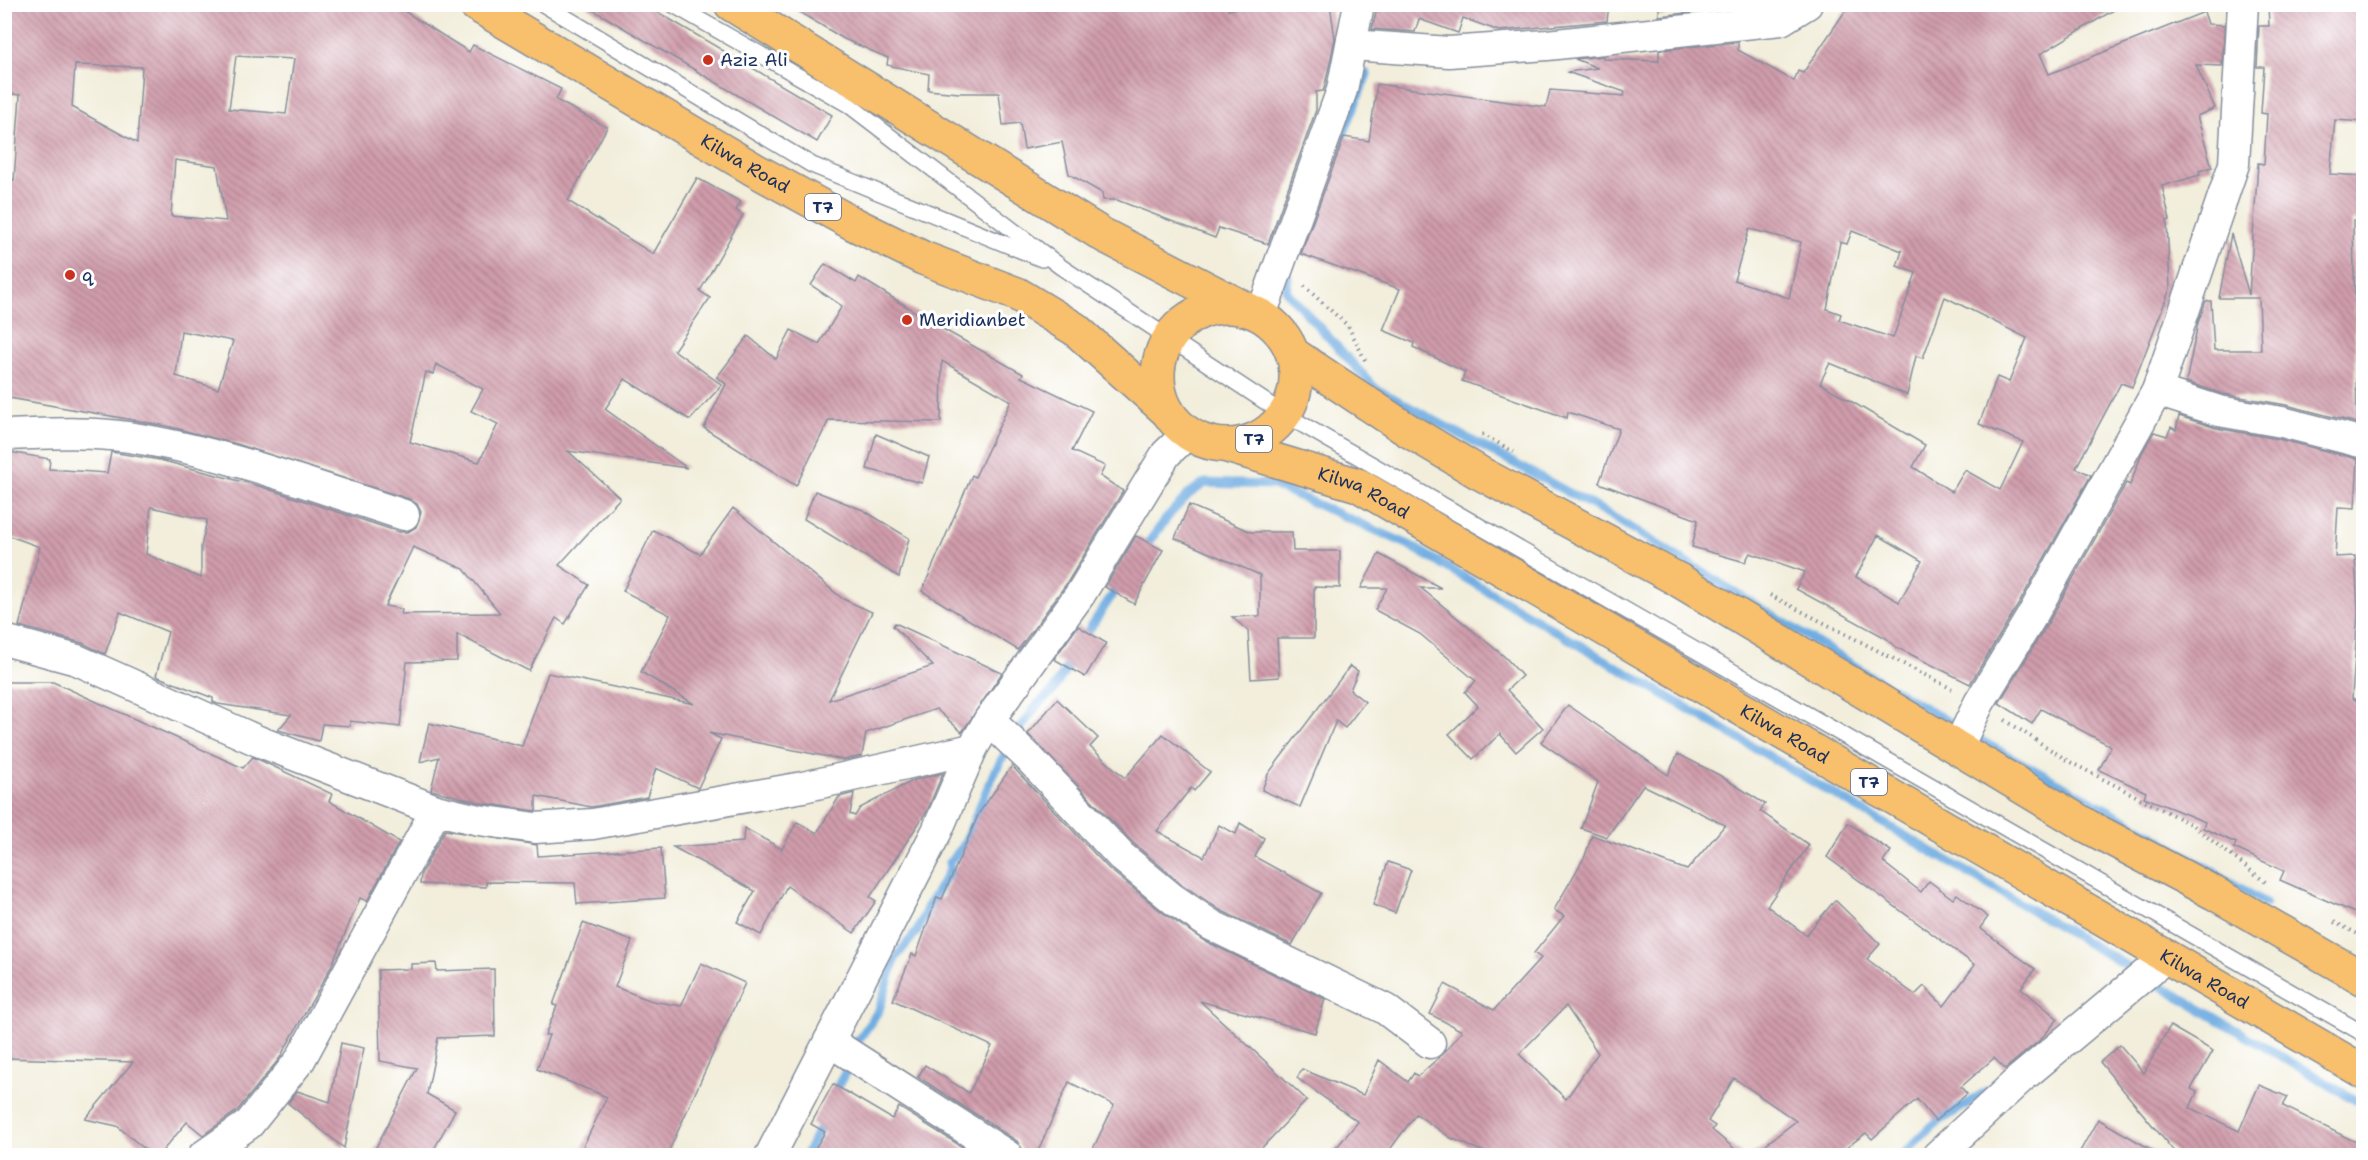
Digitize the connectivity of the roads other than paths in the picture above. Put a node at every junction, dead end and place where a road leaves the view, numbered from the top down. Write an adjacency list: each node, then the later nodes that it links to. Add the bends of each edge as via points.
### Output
1 (475, 4): 15 (highway, Kilwa Road / T7, via 852,223 923,258 1017,294 1075,329)
2 (543, 4): 9 (lane, via 812,165)
3 (672, 4): 9 (lane, via 849,105)
4 (731, 4): 10 (highway, via 1103,235)
5 (1359, 4): 8 (street)
6 (1807, 4): 8 (street, via 1781,20 1547,45 1449,52)
7 (2243, 4): 13 (street, via 2234,164)
8 (1352, 45): 10 (street, via 1342,90 1275,276)
9 (1061, 267): 11 (lane)
10 (1253, 312): 11 (highway, via 1222,306 1200,312 1180,325); 12 (highway, via 1274,325)
11 (1169, 339): 14 (lane); 15 (highway, via 1158,365 1159,389)
12 (1293, 354): 14 (highway, T7, via 1296,376); 22 (highway, via 1478,472 1677,579)
13 (2157, 391): 17 (street, via 2219,411 2283,422); 22 (street, via 1979,703)
14 (1284, 414): 18 (highway, T7, via 1266,434 1246,443); 27 (lane)
15 (1177, 422): 18 (highway, T7, via 1205,442); 21 (street, via 1166,454 1082,593)
16 (4, 435): 19 (street, via 126,437 216,455)
17 (2364, 443)
18 (1224, 446): 25 (highway, Kilwa Road / T7, via 1358,485)
19 (404, 515)
20 (4, 640): 24 (street, via 77,660 258,741)
21 (989, 720): 23 (street); 29 (street, via 1121,856 1173,899 1211,925 1385,1009)
22 (1958, 747): 26 (highway, via 2087,826)
23 (972, 749): 24 (street, via 803,787 593,824 536,828); 28 (street, via 937,831)
24 (436, 810): 31 (street, via 300,1060 249,1124)
25 (2166, 957): 30 (highway, Kilwa Road / T7); 34 (street, via 2020,1078)
26 (2364, 979)
27 (2364, 1034)
28 (829, 1041): 32 (street); 33 (street)
29 (1430, 1042)
30 (2364, 1072)
31 (203, 1155)
32 (770, 1155)
33 (1008, 1155)
34 (1937, 1155)

